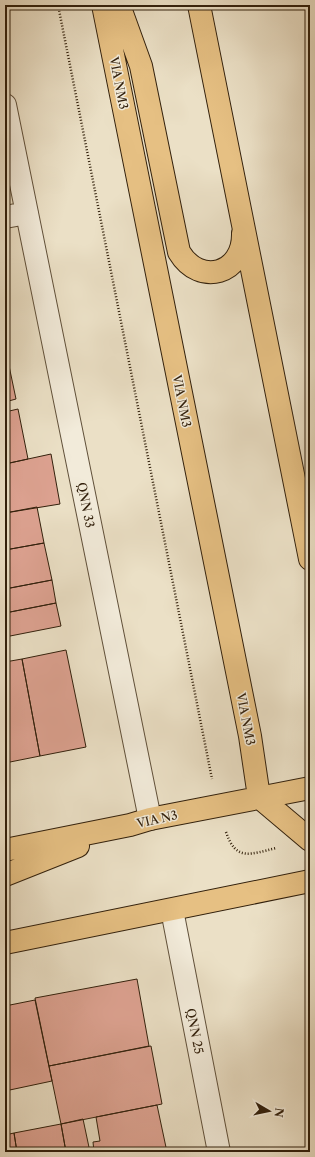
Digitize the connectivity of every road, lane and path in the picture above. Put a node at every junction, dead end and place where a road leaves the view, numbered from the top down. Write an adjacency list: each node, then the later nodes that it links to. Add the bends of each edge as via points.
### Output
1 (58, 5): 12 (path)
2 (104, 5): 11 (main road, VIA NM3, via 250,736)
3 (119, 5): 8 (main road, via 141,66 179,252 184,262 203,272 214,273 225,269 240,253)
4 (198, 5): 8 (main road)
5 (5, 105): 6 (street, QNN 33)
6 (27, 213): 7 (street); 13 (street, QNN 33)
7 (5, 217)
8 (243, 226): 9 (main road)
9 (310, 559)
10 (310, 788): 11 (main road, VIA N3)
11 (260, 798): 12 (main road, VIA N3); 15 (main road)
12 (216, 806): 13 (main road, VIA N3); 16 (path, via 230,844 238,852 250,854)
13 (150, 819): 14 (main road, VIA N3)
14 (130, 825): 17 (main road, VIA N3); 18 (main road)
15 (310, 840)
16 (282, 846)
17 (5, 850)
18 (5, 875)
19 (310, 881): 20 (main road)
20 (172, 910): 21 (main road); 22 (street, QNN 25)
21 (5, 943)
22 (219, 1152)

